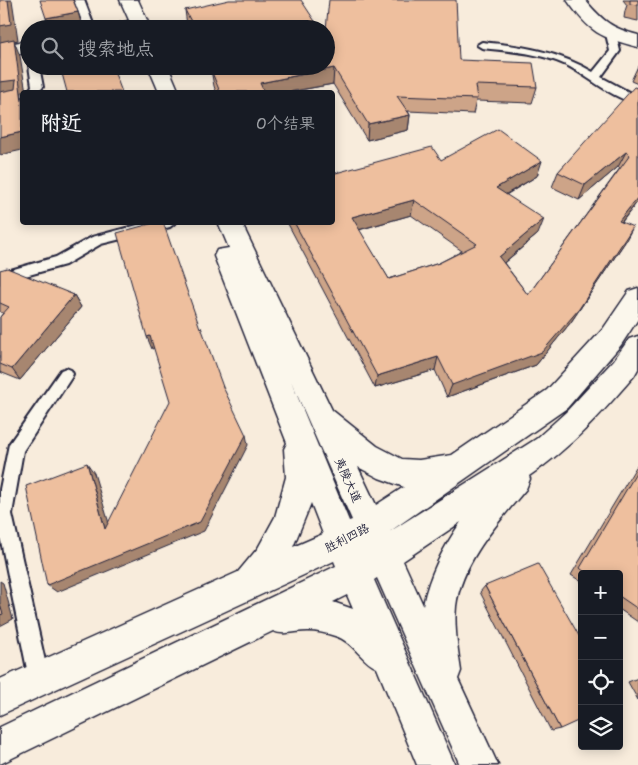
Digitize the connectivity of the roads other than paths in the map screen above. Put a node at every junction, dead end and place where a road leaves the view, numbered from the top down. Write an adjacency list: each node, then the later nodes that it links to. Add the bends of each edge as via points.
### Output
1 (80, 0): 5 (lane)
2 (117, 0): 6 (main road)
3 (129, 0): 7 (main road)
4 (576, 0): 8 (main road, via 593,21)
5 (87, 20)
6 (126, 20)
7 (130, 20)
8 (611, 34): 9 (main road); 16 (lane, via 615,51)
9 (638, 41)
10 (482, 45): 16 (lane, via 524,48 568,63)
11 (20, 48): 12 (main road)
12 (0, 52)
13 (36, 75): 17 (lane, via 38,88)
14 (148, 75): 18 (main road)
15 (162, 75): 19 (main road)
16 (594, 78): 20 (lane)
17 (35, 90)
18 (154, 90)
19 (168, 90)
20 (638, 101)
21 (158, 225): 24 (lane, via 97,240 60,261)
22 (213, 225): 28 (main road, 夷陵大道)
23 (230, 225): 28 (main road, 夷陵大道)
24 (0, 278)
25 (638, 298): 30 (main road, 胜利四路, via 612,337 558,399)
26 (637, 350): 29 (main road, via 576,421)
27 (66, 374): 38 (lane, via 15,448 4,514)
28 (308, 423): 30 (main road, via 390,470 416,474); 31 (main road, 夷陵大道); 32 (main road, 夷陵大道); 35 (main road, via 298,495 290,518 260,572)
29 (534, 456): 33 (main road); 40 (main road, via 495,503 448,574 441,599 440,644)
30 (461, 466): 31 (main road, 胜利四路)
31 (370, 527): 32 (main road, 胜利四路); 33 (main road, 夷陵大道)
32 (343, 541): 34 (main road, 夷陵大道); 35 (main road, 胜利四路)
33 (383, 557): 34 (main road); 40 (main road, 夷陵大道)
34 (354, 574): 36 (main road); 37 (main road, 夷陵大道)
35 (242, 587): 38 (main road, 胜利四路)
36 (258, 621): 37 (main road, via 293,614 316,614 342,620 374,641); 41 (main road)
37 (396, 672): 42 (main road, 夷陵大道)
38 (39, 679): 39 (main road, 胜利四路)
39 (0, 696)
40 (455, 713): 43 (main road, 夷陵大道)
41 (0, 746)
42 (436, 765)
43 (479, 765)

